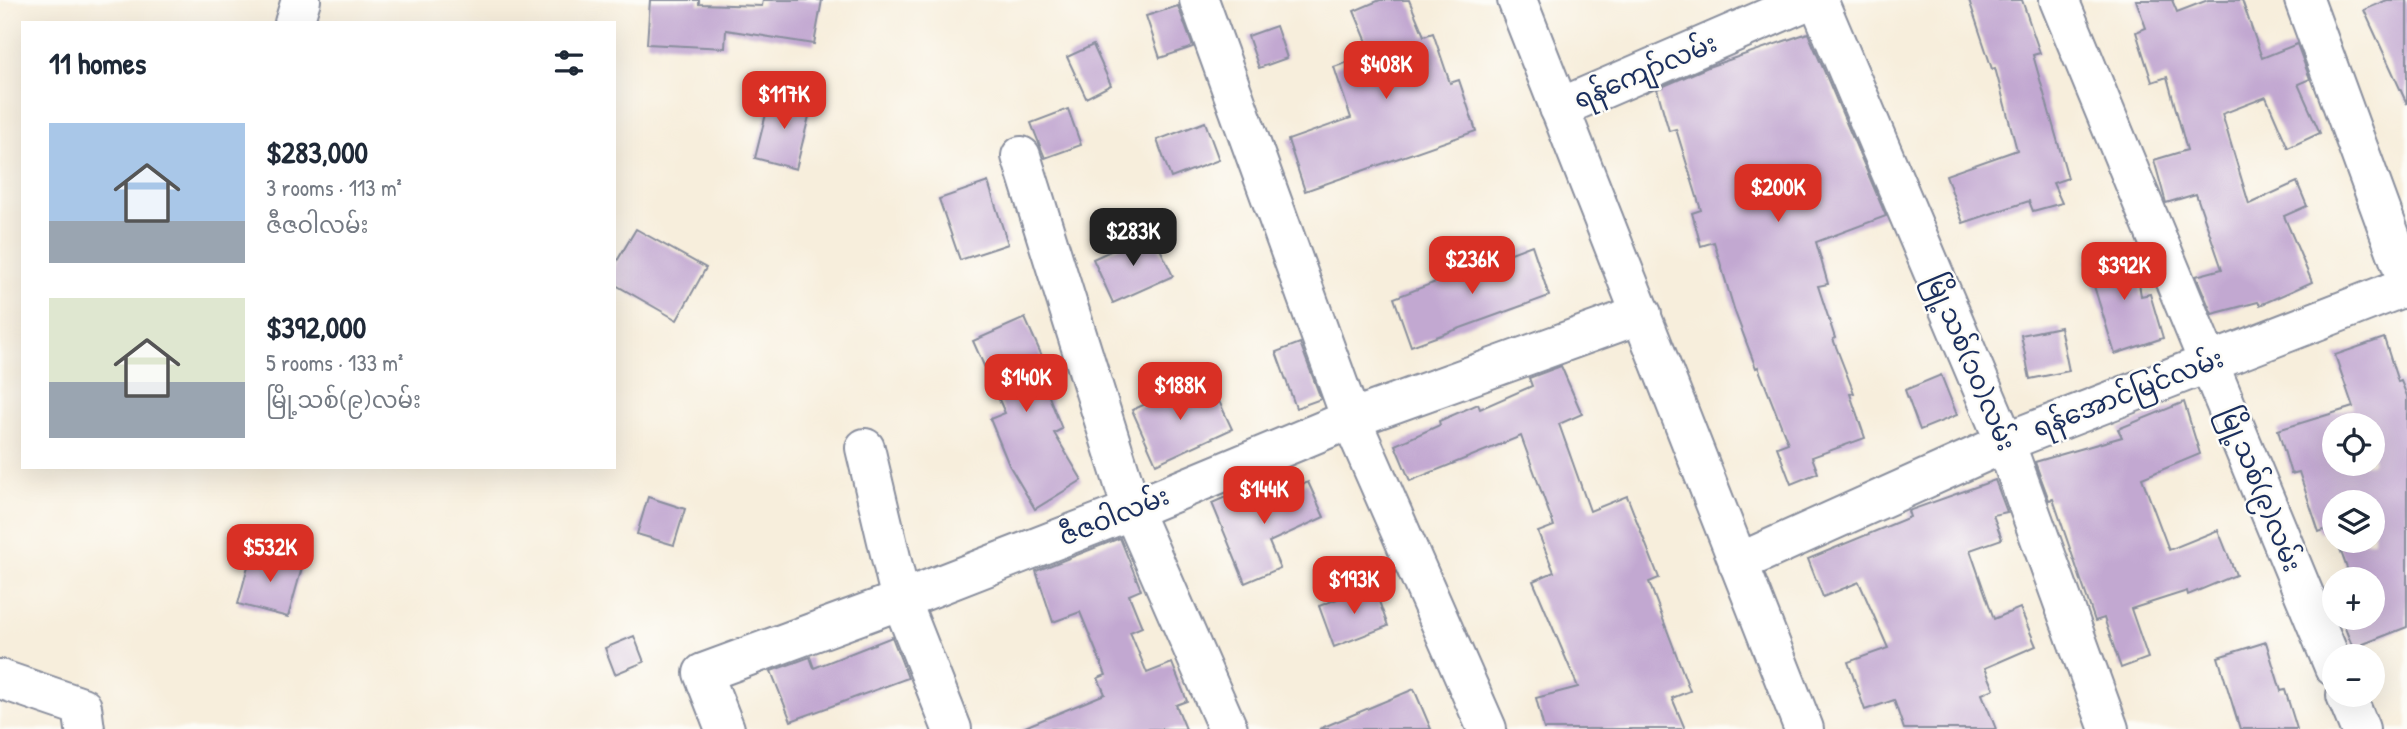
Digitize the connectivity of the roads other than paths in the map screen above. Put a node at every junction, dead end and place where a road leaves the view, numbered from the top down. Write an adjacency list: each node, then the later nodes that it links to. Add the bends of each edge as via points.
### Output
1 (301, 0): 8 (main road)
2 (1199, 0): 14 (main road)
3 (1517, 0): 9 (main road)
4 (1809, 0): 9 (main road, ရန်ကျော်လမ်း)
5 (1818, 0): 15 (main road, မြို့သစ်(၁၀)လမ်း)
6 (2059, 0): 13 (main road, မြို့သစ်(၉)လမ်း)
7 (2304, 0): 11 (main road)
8 (295, 21)
9 (1559, 108): 12 (main road)
10 (1020, 156): 17 (main road)
11 (2407, 283): 13 (main road, ရန်အောင်မြင်လမ်း)
12 (1642, 314): 14 (main road, ဇီဇဝါလမ်း); 18 (main road)
13 (2208, 362): 15 (main road, ရန်အောင်မြင်လမ်း); 20 (main road, မြို့သစ်(၉)လမ်း)
14 (1351, 419): 17 (main road, ဇီဇဝါလမ်း); 27 (main road)
15 (2005, 442): 18 (main road, ရန်အောင်မြင်လမ်း); 29 (main road, မြို့သစ်(၁၀)လမ်း)
16 (865, 447): 19 (main road)
17 (1132, 510): 19 (main road, ဇီဇဝါလမ်း); 26 (main road)
18 (1738, 563): 28 (main road)
19 (901, 600): 24 (main road, ဇီဇဝါလမ်း, via 703,673); 25 (main road)
20 (2324, 644)
21 (0, 680): 23 (main road, via 82,707)
22 (2351, 707): 30 (main road)
23 (85, 729)
24 (725, 729)
25 (952, 729)
26 (1228, 729)
27 (1487, 729)
28 (1804, 729)
29 (2109, 729)
30 (2360, 729)

